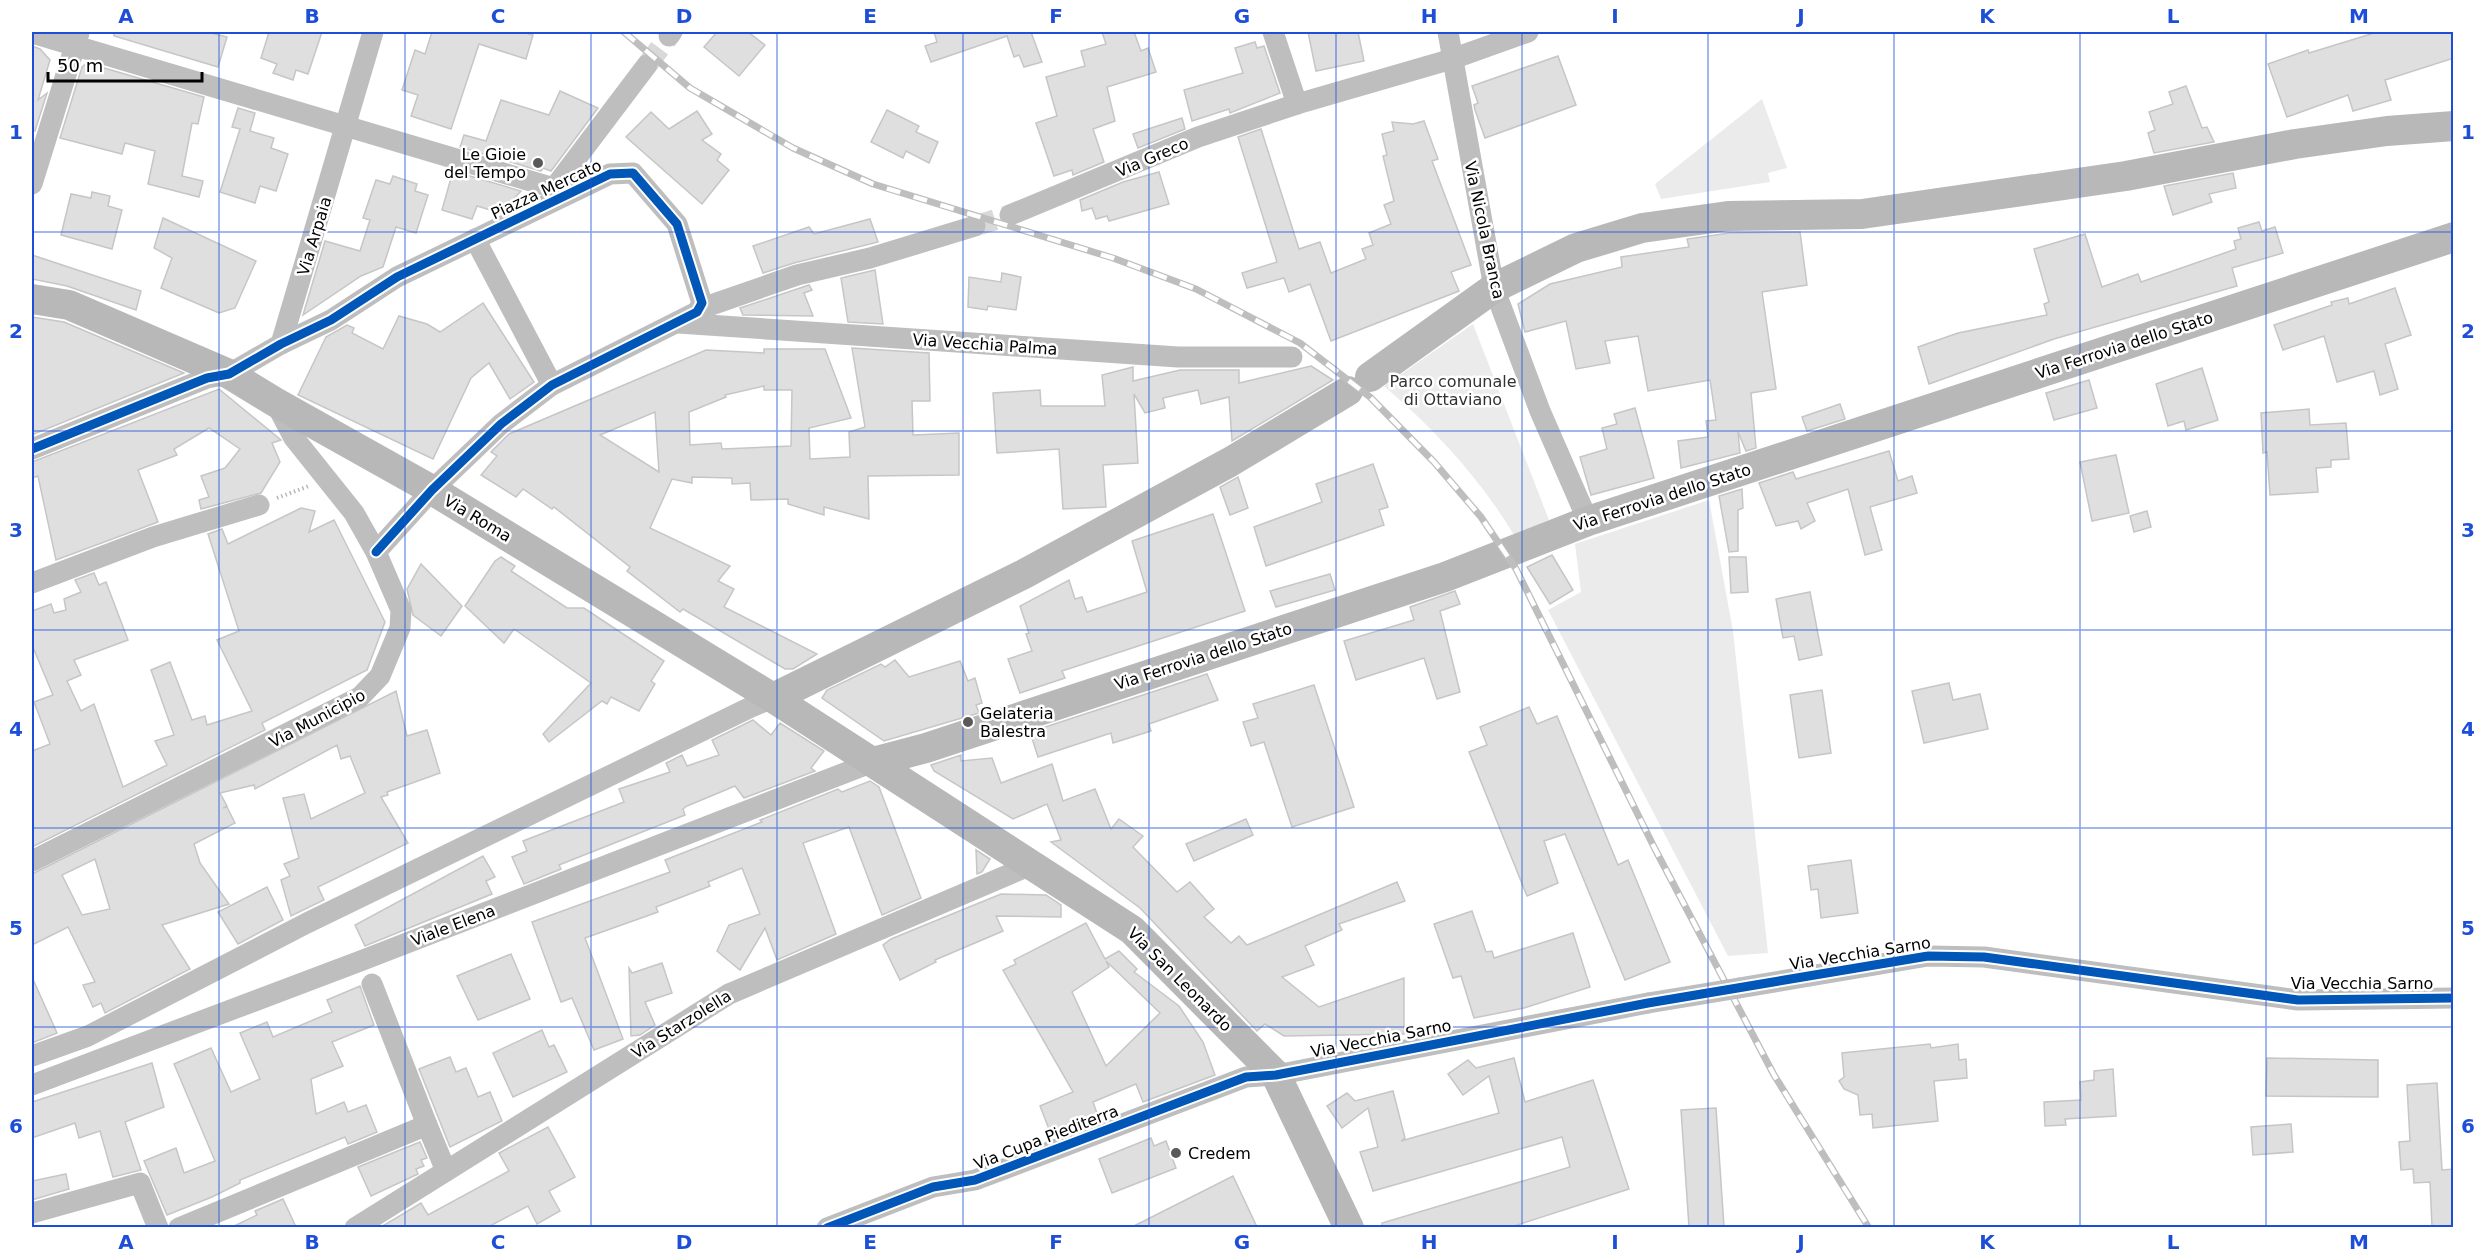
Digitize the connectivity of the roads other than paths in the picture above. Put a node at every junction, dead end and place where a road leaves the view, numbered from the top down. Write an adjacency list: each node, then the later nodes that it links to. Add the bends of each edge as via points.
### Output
1 (373, 32): 11 (street, Via Arpaia)
2 (1273, 32): 9 (street)
3 (1448, 32): 7 (street, Via Nicola Branca)
4 (1528, 32): 7 (street, Via Greco)
5 (32, 33): 6 (street)
6 (77, 38): 11 (street); 12 (street)
7 (1452, 59): 9 (street, Via Greco); 18 (street, Via Nicola Branca)
8 (647, 65): 13 (street)
9 (1297, 104): 14 (street, Via Greco, via 1198,137)
10 (2454, 126): 18 (main road, via 2387,130 2126,176 1862,214 1728,216 1642,228 1576,248)
11 (347, 128): 13 (street); 22 (street, Via Arpaia)
12 (32, 184)
13 (554, 196): 17 (street, Piazza Mercato); 20 (street, Piazza Mercato, via 610,174 633,173 677,224)
14 (1010, 215)
15 (975, 226): 20 (street, via 797,275 711,305)
16 (2454, 237): 30 (main road, Via Ferrovia dello Stato)
17 (475, 239): 22 (street, Piazza Mercato, via 397,277 331,320); 25 (street)
18 (1494, 288): 30 (street, Via Nicola Branca, via 1540,411); 33 (main road, via 1359,384 1230,462 1024,574)
19 (32, 299): 24 (main road, Via Roma, via 69,305)
20 (702, 303): 21 (street, via 697,312)
21 (678, 323): 23 (street, Via Vecchia Palma, via 1178,357); 25 (street)
22 (281, 344): 24 (street, Piazza Mercato)
23 (1292, 357)
24 (229, 374): 26 (main road, Via Roma); 27 (street, Piazza Mercato, via 207,378)
25 (552, 385): 28 (street, via 479,442)
26 (275, 402): 28 (main road, Via Roma); 31 (street, Via Municipio, via 294,438 354,513)
27 (32, 449)
28 (432, 490): 31 (street); 33 (main road, Via Roma)
29 (259, 505): 32 (street, via 153,537)
30 (1588, 521): 34 (main road, Via Ferrovia dello Stato, via 1445,577)
31 (376, 552): 35 (street, Via Municipio, via 401,610 400,628 380,676 370,689 282,738)
32 (32, 583)
33 (773, 698): 34 (main road, Via Roma); 39 (street, via 308,923 88,1036)
34 (873, 762): 36 (main road, Via San Leonardo); 41 (street, Viale Elena)
35 (32, 861)
36 (1031, 865): 40 (main road, Via San Leonardo, via 1132,930); 43 (street, Via Starzolella, via 729,994)
37 (372, 984): 42 (street)
38 (2454, 998): 40 (street, Via Vecchia Sarno, bridge, via 2298,1000 1984,957 1928,956 1648,1003)
39 (32, 1056)
40 (1276, 1075): 48 (street, Via Cupa Piediterra, via 1246,1077 975,1180 933,1187); 49 (main road, Via San Leonardo)
41 (32, 1085)
42 (427, 1125): 43 (street); 46 (street)
43 (446, 1171): 47 (street, Via Starzolella)
44 (32, 1213): 45 (street, via 140,1183)
45 (158, 1227)
46 (179, 1227)
47 (355, 1227)
48 (827, 1227)
49 (1348, 1227)

